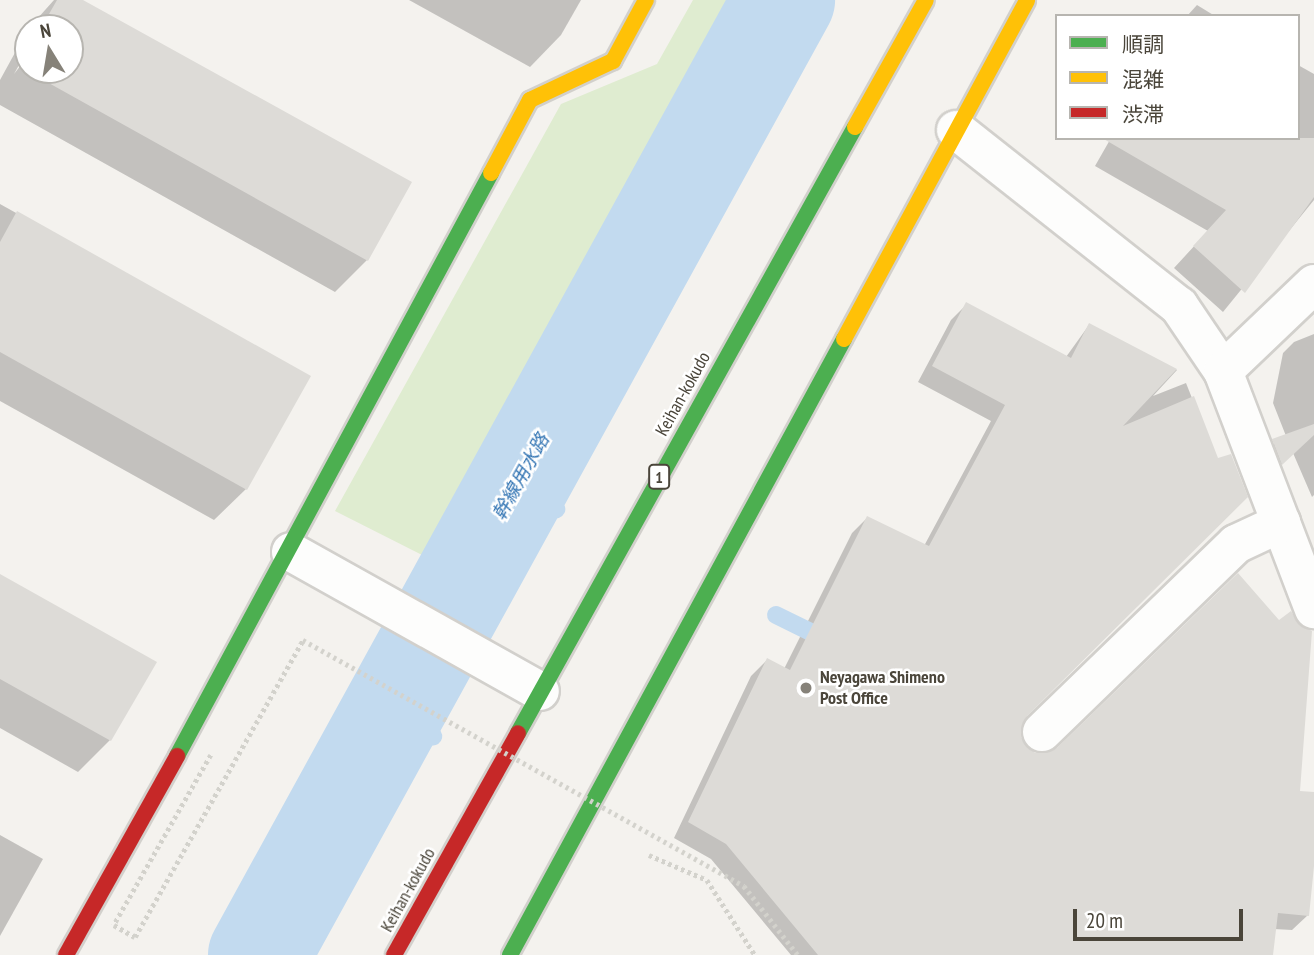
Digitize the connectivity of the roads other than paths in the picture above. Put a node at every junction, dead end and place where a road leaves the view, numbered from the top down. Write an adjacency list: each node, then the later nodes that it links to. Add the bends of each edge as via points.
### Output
1 (646, 0): 8 (main road, via 612,61 530,100)
2 (926, 0): 10 (main road, Keihan-kokudo / 1)
3 (1027, 0): 4 (main road)
4 (956, 130): 6 (street, via 1179,306); 14 (main road)
5 (1314, 284): 6 (street)
6 (1223, 371): 7 (street)
7 (1281, 523): 9 (street); 11 (street, via 1236,544)
8 (291, 552): 10 (street); 12 (main road)
9 (1314, 609)
10 (540, 691): 13 (main road, Keihan-kokudo / 1)
11 (1042, 732)
12 (66, 955)
13 (394, 955)
14 (510, 955)

